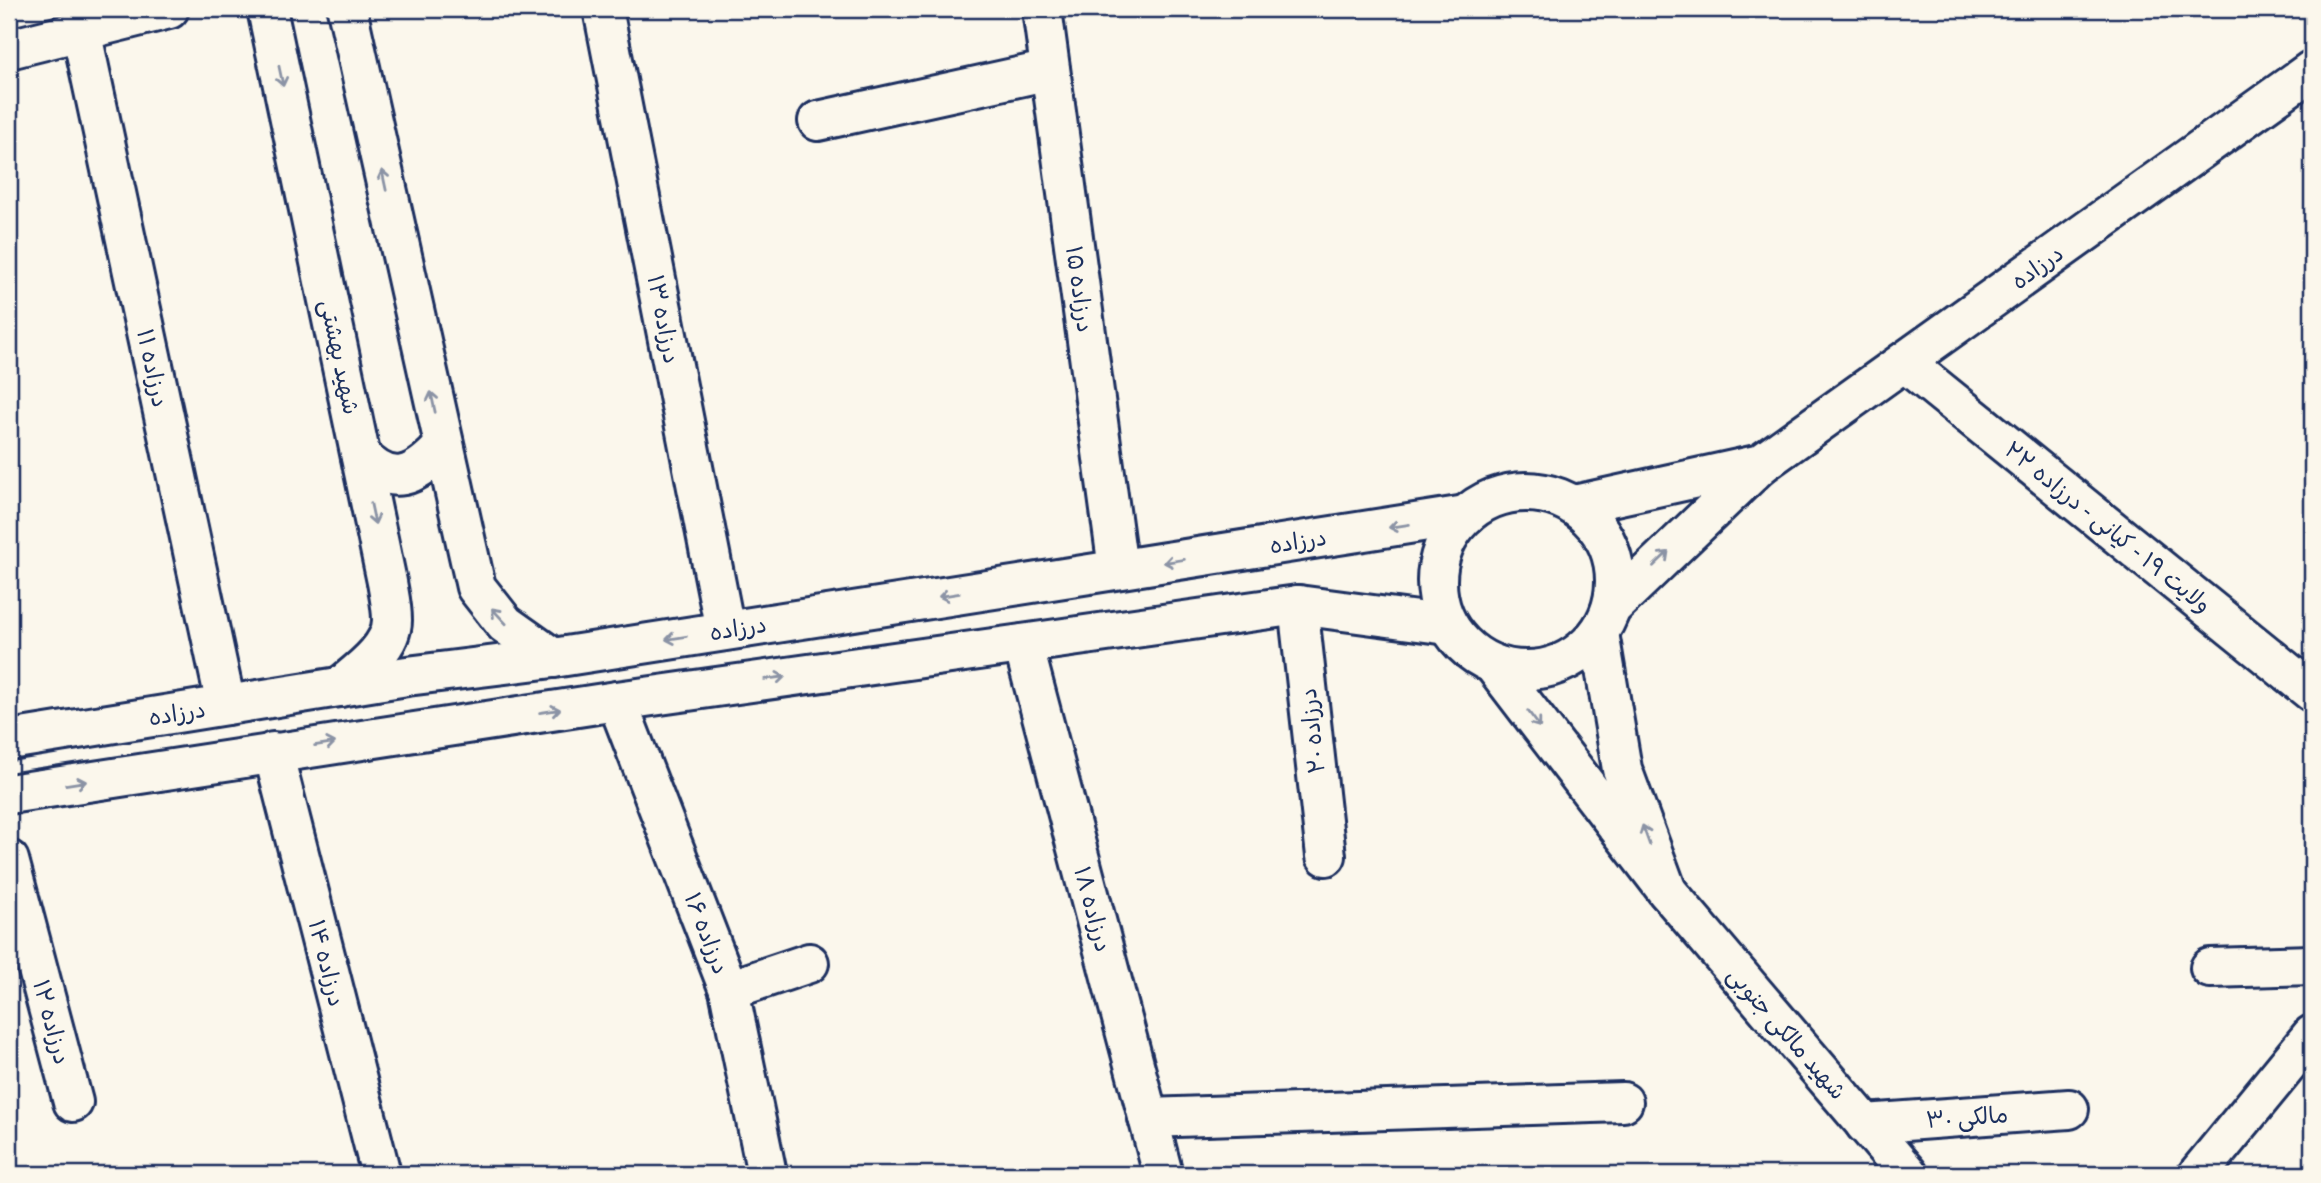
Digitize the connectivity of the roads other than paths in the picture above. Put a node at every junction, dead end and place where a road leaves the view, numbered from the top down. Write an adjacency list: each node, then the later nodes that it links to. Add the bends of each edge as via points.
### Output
1 (169, 9): 6 (main road)
2 (267, 9): 13 (main road, شهید بهشتی, one-way to 13)
3 (346, 9): 12 (main road, one-way to 3)
4 (603, 9): 21 (main road, درزاده ۱۳)
5 (1042, 9): 8 (main road, درزاده ۱۵)
6 (81, 30): 7 (main road); 28 (main road, درزاده ۱۱)
7 (9, 49)
8 (1050, 70): 10 (main road); 17 (main road, درزاده ۱۵)
9 (2308, 80): 11 (main road, درزاده)
10 (818, 121)
11 (1904, 362): 14 (main road, درزاده); 26 (main road, ولایت ۱۹ - کیانی - درزاده ۲۲)
12 (443, 447): 13 (main road, via 423,467 402,476 387,475); 23 (main road, one-way to 12, via 505,624 476,587)
13 (360, 456): 25 (main road, شهید بهشتی, one-way to 25, via 392,621 389,637)
14 (1761, 464): 15 (main road); 19 (main road, one-way to 14)
15 (1574, 505): 16 (main road, via 1548,495 1519,492 1490,499); 19 (main road, via 1596,525 1611,550 1616,578)
16 (1466, 515): 17 (main road, درزاده, one-way to 17); 20 (main road, via 1447,539 1437,567 1438,597)
17 (1118, 569): 21 (main road, درزاده, one-way to 21)
18 (1298, 606): 20 (main road); 22 (main road); 32 (main road, درزاده ۲۰)
19 (1605, 620): 24 (main road, via 1578,654 1552,667 1522,671); 34 (main road, one-way to 19, via 1622,769)
20 (1448, 625): 24 (main road, via 1467,649)
21 (725, 630): 23 (main road, درزاده, one-way to 23)
22 (1023, 644): 27 (main road, one-way to 22); 43 (main road, درزاده ۱۸)
23 (553, 658): 25 (main road, درزاده)
24 (1493, 664): 34 (main road, شهید مالکی جنوبی, one-way to 34)
25 (340, 687): 28 (main road, درزاده)
26 (2312, 692)
27 (617, 701): 30 (main road, one-way to 27); 38 (main road, درزاده ۱۶)
28 (226, 705): 29 (main road, درزاده)
29 (9, 740)
30 (273, 752): 31 (main road, one-way to 30); 45 (main road, درزاده ۱۴)
31 (9, 794)
32 (1326, 856)
33 (9, 860): 40 (main road, درزاده ۱۲)
34 (1667, 891): 44 (main road, شهید مالکی جنوبی)
35 (809, 963): 38 (main road)
36 (2312, 965): 37 (main road)
37 (2210, 968)
38 (729, 990): 46 (main road, درزاده ۱۶)
39 (2312, 1035): 49 (main road)
40 (73, 1102)
41 (1623, 1102): 43 (main road)
42 (2068, 1109): 44 (main road, مالکی ۳۰)
43 (1148, 1118): 47 (main road, درزاده ۱۸)
44 (1866, 1124): 48 (main road, شهید مالکی جنوبی)
45 (381, 1174)
46 (767, 1174)
47 (1163, 1174)
48 (1908, 1174)
49 (2198, 1174)

